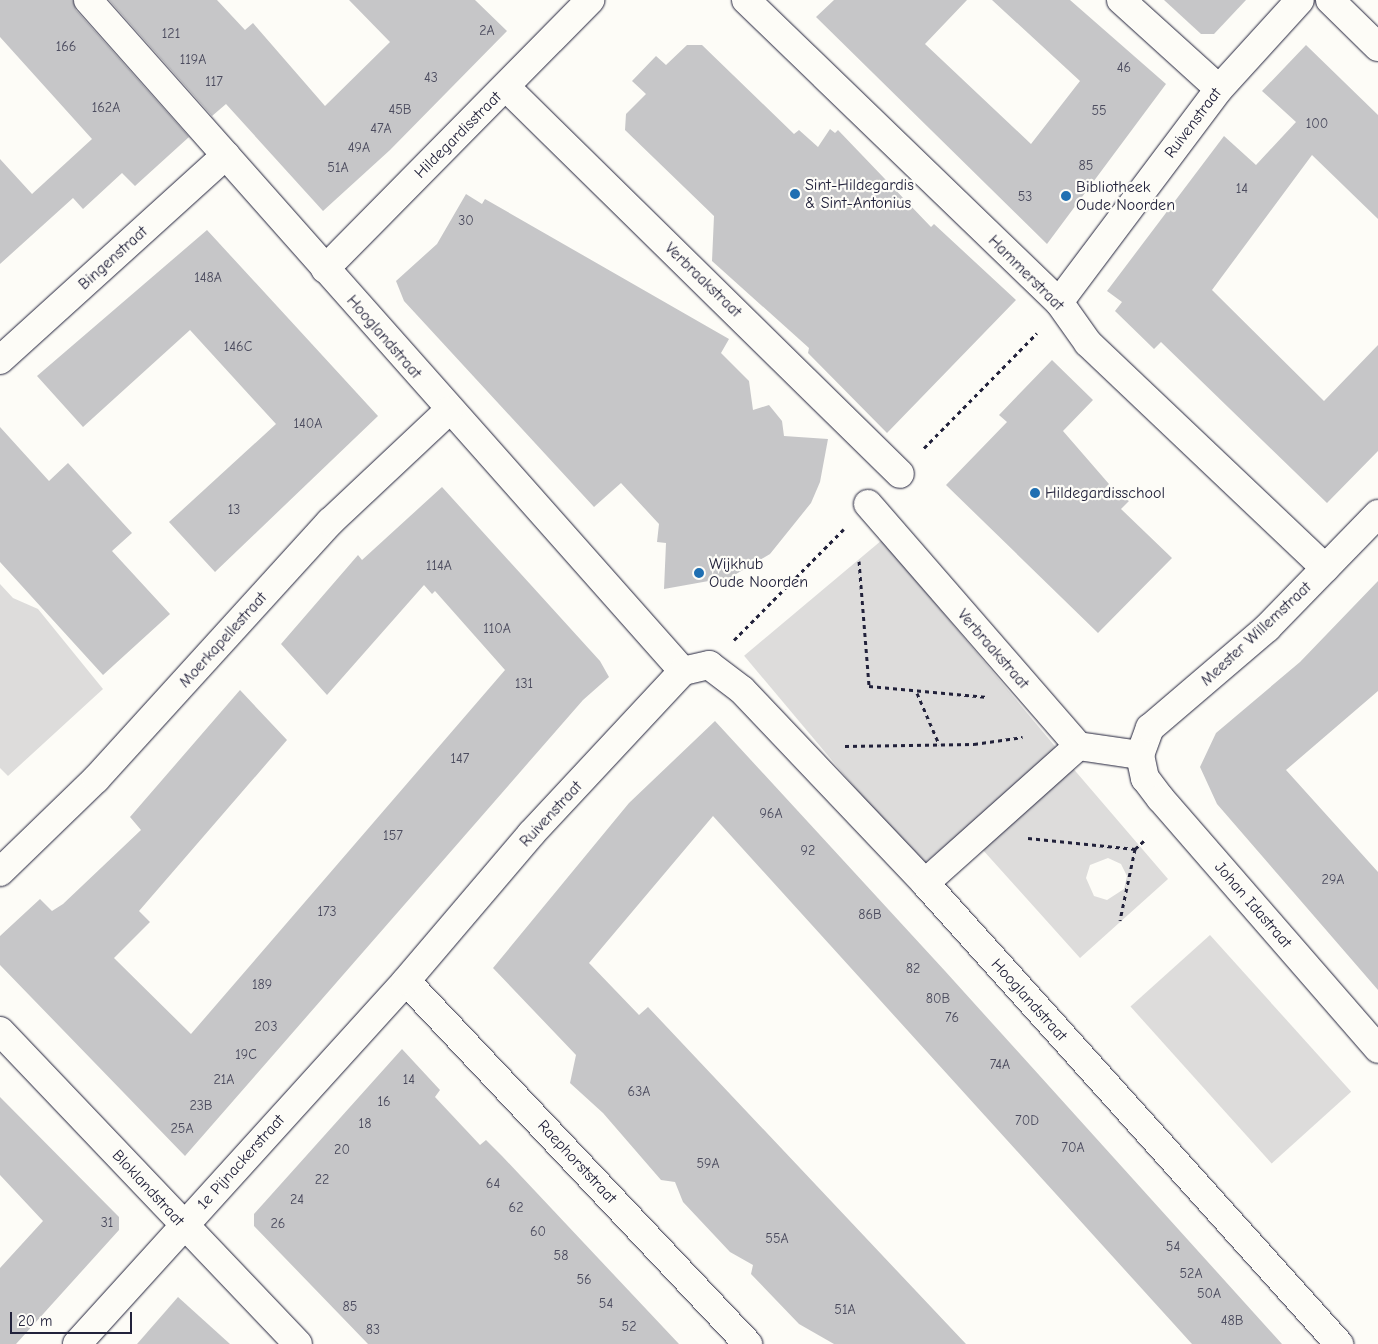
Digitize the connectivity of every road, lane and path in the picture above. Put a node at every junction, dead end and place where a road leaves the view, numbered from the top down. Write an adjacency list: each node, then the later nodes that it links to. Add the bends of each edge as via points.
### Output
1 (88, 0): 10 (street, Hooglandstraat)
2 (746, 0): 12 (street, Hammerstraat)
3 (1120, 0): 9 (street)
4 (1300, 0): 9 (street, Ruivenstraat)
5 (1330, 0): 7 (street)
6 (579, 4): 8 (street, Hildegardisstraat)
7 (1378, 47)
8 (506, 87): 11 (street, Hildegardisstraat); 15 (street, Verbraakstraat)
9 (1219, 89): 12 (street, Ruivenstraat)
10 (226, 155): 11 (street, Hooglandstraat); 13 (street, Bingenstraat)
11 (326, 269): 14 (street, Hooglandstraat)
12 (1058, 302): 19 (street, Hammerstraat, via 1088,343 1224,476)
13 (0, 360)
14 (448, 411): 20 (street, Hooglandstraat); 28 (street, Moerkapellestraat, via 330,522 96,779)
15 (900, 474)
16 (868, 504): 22 (street, Verbraakstraat)
17 (1378, 514): 19 (street, Meester Willemstraat)
18 (859, 561): 21 (path, via 869,686)
19 (1325, 568): 26 (street, Meester Willemstraat, via 1267,628 1150,728)
20 (696, 668): 29 (street, Hooglandstraat, via 742,690); 31 (street, Ruivenstraat, via 531,834)
21 (917, 692): 22 (path); 24 (path)
22 (1035, 697): 23 (street, Verbraakstraat)
23 (1072, 739): 24 (path); 26 (street); 27 (street)
24 (939, 745): 25 (path)
25 (841, 746)
26 (1140, 755): 33 (street, Johan Idastraat, via 1144,778 1161,799)
27 (983, 834): 29 (street); 30 (path, via 1135,849)
28 (0, 872)
29 (925, 883): 38 (street, Hooglandstraat)
30 (1120, 920)
31 (406, 981): 34 (street, 1e Pijnackerstraat); 37 (street, Raephorststraat)
32 (0, 1031): 34 (street, Bloklandstraat)
33 (1378, 1049)
34 (183, 1225): 35 (street, 1e Pijnackerstraat); 36 (street, Bloklandstraat)
35 (77, 1344)
36 (298, 1344)
37 (748, 1344)
38 (1340, 1344)

